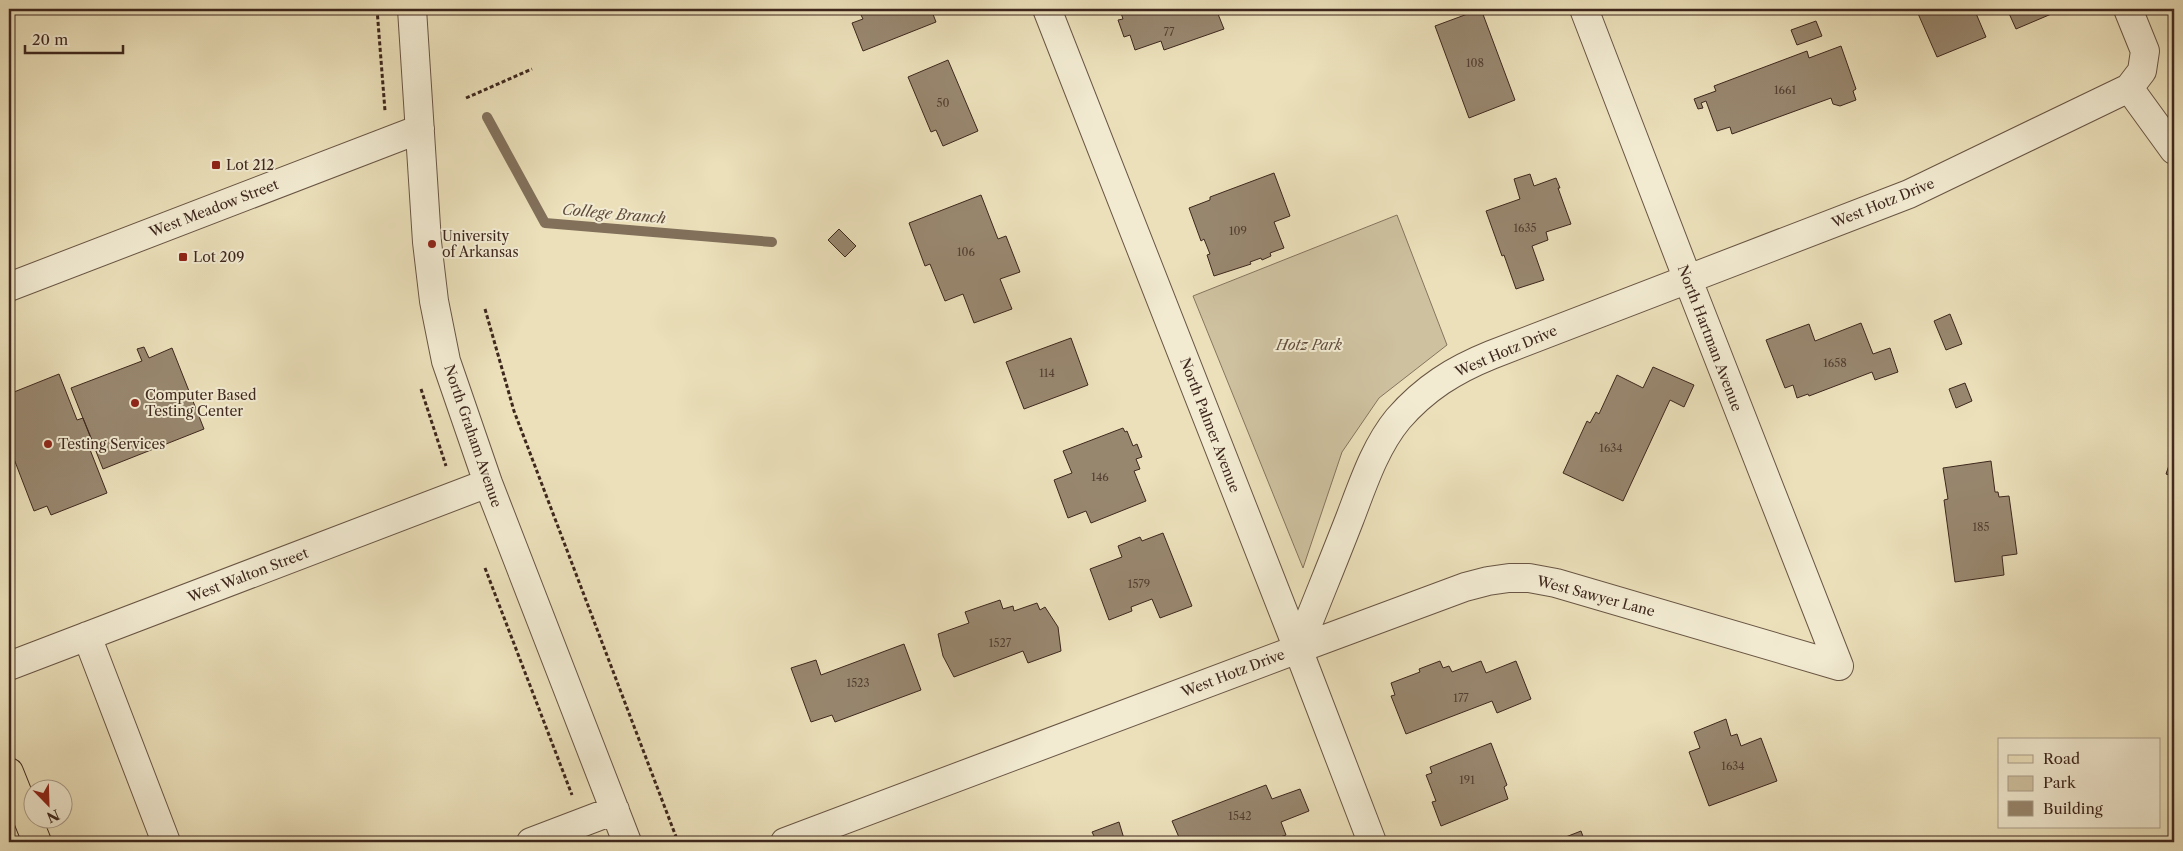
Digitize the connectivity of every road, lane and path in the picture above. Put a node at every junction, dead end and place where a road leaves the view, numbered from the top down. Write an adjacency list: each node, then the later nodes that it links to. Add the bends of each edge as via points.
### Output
1 (412, 9): 8 (street, North Graham Avenue)
2 (1047, 9): 15 (street, North Palmer Avenue)
3 (1584, 9): 10 (street, North Hartman Avenue)
4 (2128, 9): 6 (street, via 2145,51 2142,71)
5 (532, 69): 7 (path)
6 (2129, 88): 9 (street); 10 (street, West Hotz Drive, via 1909,194)
7 (466, 98)
8 (420, 129): 11 (street, West Meadow Street); 13 (street, North Graham Avenue, via 434,301 446,360)
9 (2174, 150)
10 (1688, 280): 15 (street, West Hotz Drive, via 1466,365 1440,380 1418,399 1382,443); 17 (street, North Hartman Avenue)
11 (9, 287)
12 (485, 309): 24 (path, via 523,434)
13 (488, 483): 14 (street, West Walton Street); 19 (street, North Graham Avenue)
14 (87, 636): 16 (street, West Walton Street); 21 (street)
15 (1298, 649): 17 (street, West Sawyer Lane, via 1465,587 1509,578 1529,578 1556,583); 25 (street, West Hotz Drive); 26 (street, North Palmer Avenue)
16 (9, 666)
17 (1840, 666)
18 (9, 772): 20 (main road)
19 (615, 810): 22 (street); 23 (street, North Graham Avenue)
20 (37, 842)
21 (166, 842)
22 (531, 842)
23 (627, 842)
24 (678, 842)
25 (786, 842)
26 (1372, 842)

